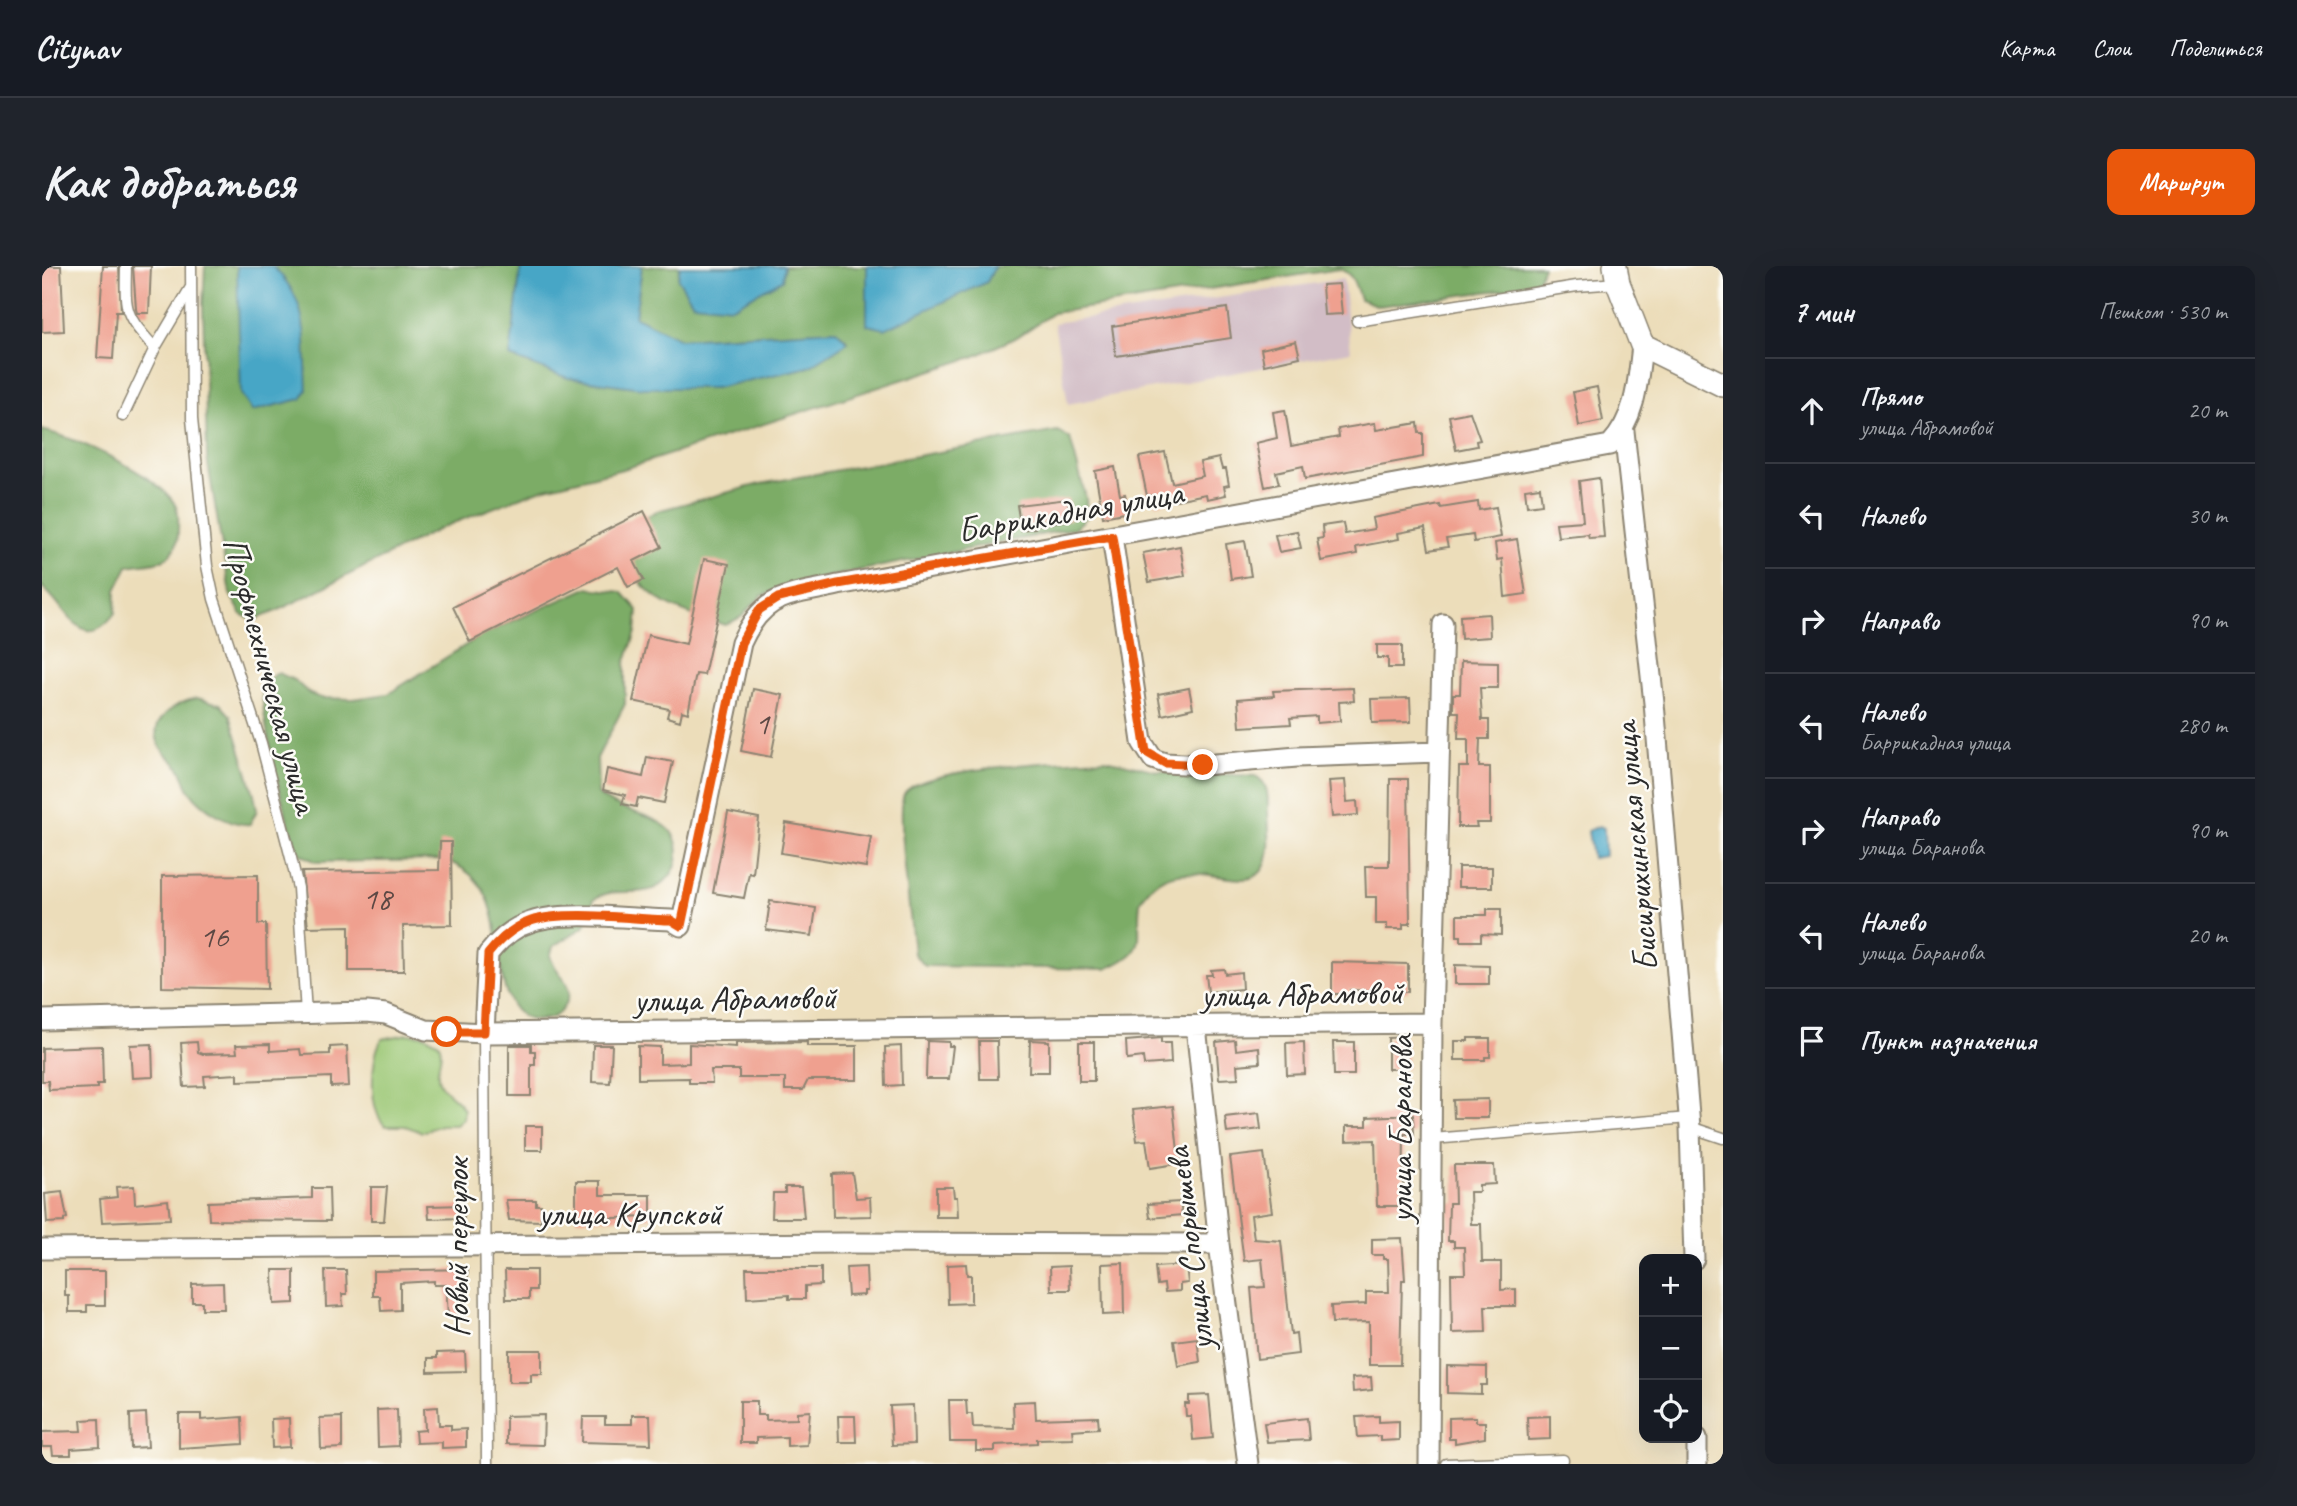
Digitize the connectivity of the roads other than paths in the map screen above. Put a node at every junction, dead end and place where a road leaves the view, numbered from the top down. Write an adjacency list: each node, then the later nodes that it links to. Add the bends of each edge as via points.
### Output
1 (126, 266): 7 (lane, via 127,312)
2 (191, 266): 4 (lane, Профтехническая улица)
3 (1616, 275): 5 (lane, via 1577,286); 6 (street)
4 (191, 286): 7 (lane); 14 (lane, Профтехническая улица, via 192,419 207,566 261,743 298,888)
5 (1357, 321)
6 (1642, 345): 8 (street); 10 (street, via 1637,390)
7 (155, 348): 9 (lane)
8 (1723, 385)
9 (123, 416)
10 (1623, 431): 11 (street, Баррикадная улица, via 1610,445 1563,455); 19 (street, Бисирихинская улица, via 1654,703)
11 (1112, 536): 13 (street, via 1142,742 1153,758 1203,765); 18 (street, Баррикадная улица, via 838,584 778,598 759,610 741,643 681,926 671,920 553,917 510,932 488,954)
12 (1443, 624): 13 (street, улица Баранова)
13 (1438, 752): 16 (street, улица Баранова)
14 (306, 1014): 15 (street, улица Абрамовой); 18 (street, улица Абрамовой, via 367,1012 386,1014 426,1030)
15 (42, 1020)
16 (1432, 1023): 17 (street, улица Абрамовой); 21 (street, улица Баранова)
17 (1196, 1026): 18 (street, улица Абрамовой); 22 (street, улица Спорышева)
18 (484, 1032): 23 (lane, Новый переулок)
19 (1689, 1123): 20 (lane); 21 (lane); 25 (street, Бисирихинская улица)
20 (1723, 1138)
21 (1432, 1139): 30 (street, улица Баранова)
22 (1219, 1244): 23 (street, улица Крупской); 29 (street, улица Спорышева)
23 (484, 1245): 24 (street, улица Крупской); 28 (lane, Новый переулок)
24 (42, 1249)
25 (1694, 1254)
26 (1697, 1443): 32 (street)
27 (1563, 1460): 31 (lane)
28 (487, 1464)
29 (1248, 1464)
30 (1429, 1464)
31 (1446, 1464)
32 (1697, 1464)

